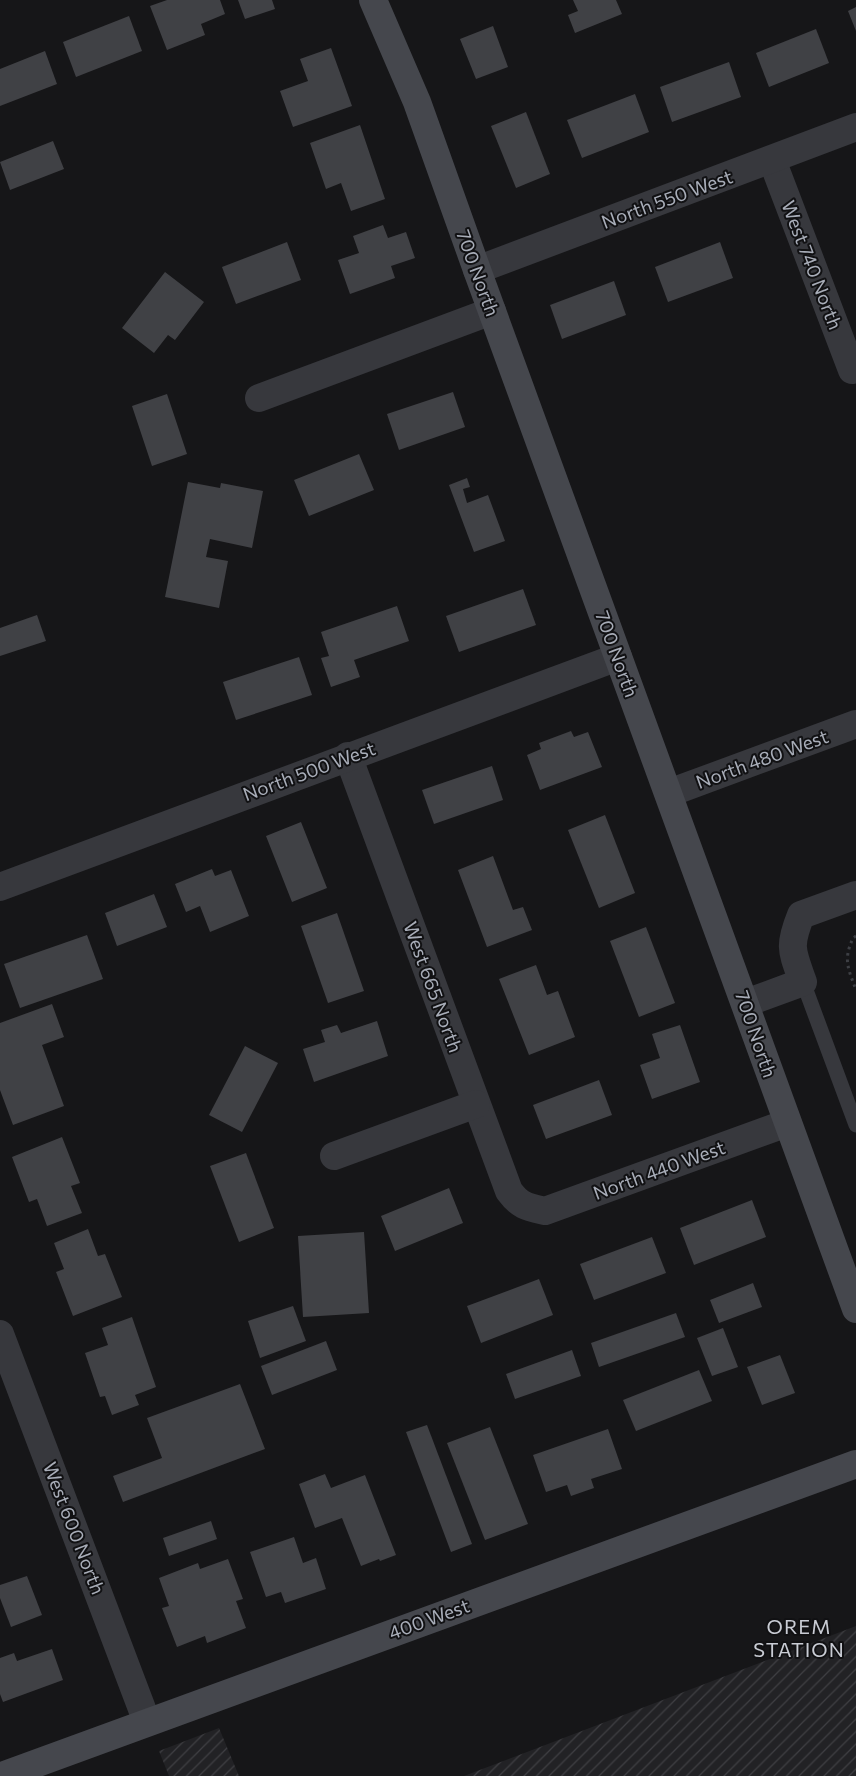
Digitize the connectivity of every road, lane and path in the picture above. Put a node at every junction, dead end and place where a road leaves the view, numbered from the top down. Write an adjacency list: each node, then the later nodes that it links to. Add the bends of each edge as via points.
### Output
1 (373, 0): 4 (street, 700 North, via 417,102)
2 (856, 127): 3 (street, North 550 West)
3 (772, 160): 4 (street, North 550 West); 6 (street, West 740 North)
4 (477, 270): 5 (street, 700 North)
5 (492, 311): 7 (street); 8 (street, 700 North)
6 (852, 370)
7 (259, 398)
8 (618, 657): 10 (street, North 500 West); 11 (street, 700 North)
9 (856, 724): 11 (street, North 480 West)
10 (348, 756): 12 (street, North 500 West); 18 (street, West 665 North)
11 (669, 793): 17 (street, 700 North)
12 (0, 887)
13 (856, 894): 15 (street, via 801,915 793,936 792,953)
14 (856, 936): 16 (path, via 846,952 848,970)
15 (803, 982): 17 (street); 20 (lane)
16 (856, 990)
17 (746, 1003): 19 (street, 700 North)
18 (476, 1104): 21 (street); 22 (street, West 665 North, via 509,1191 518,1203)
19 (788, 1124): 22 (street, North 440 West, via 545,1211); 23 (street, 700 North)
20 (856, 1125)
21 (334, 1156)
22 (531, 1208)
23 (856, 1309)
24 (0, 1334): 26 (street, West 600 North)
25 (856, 1464): 26 (street, 400 West)
26 (147, 1722): 27 (street, 400 West)
27 (2, 1776)

